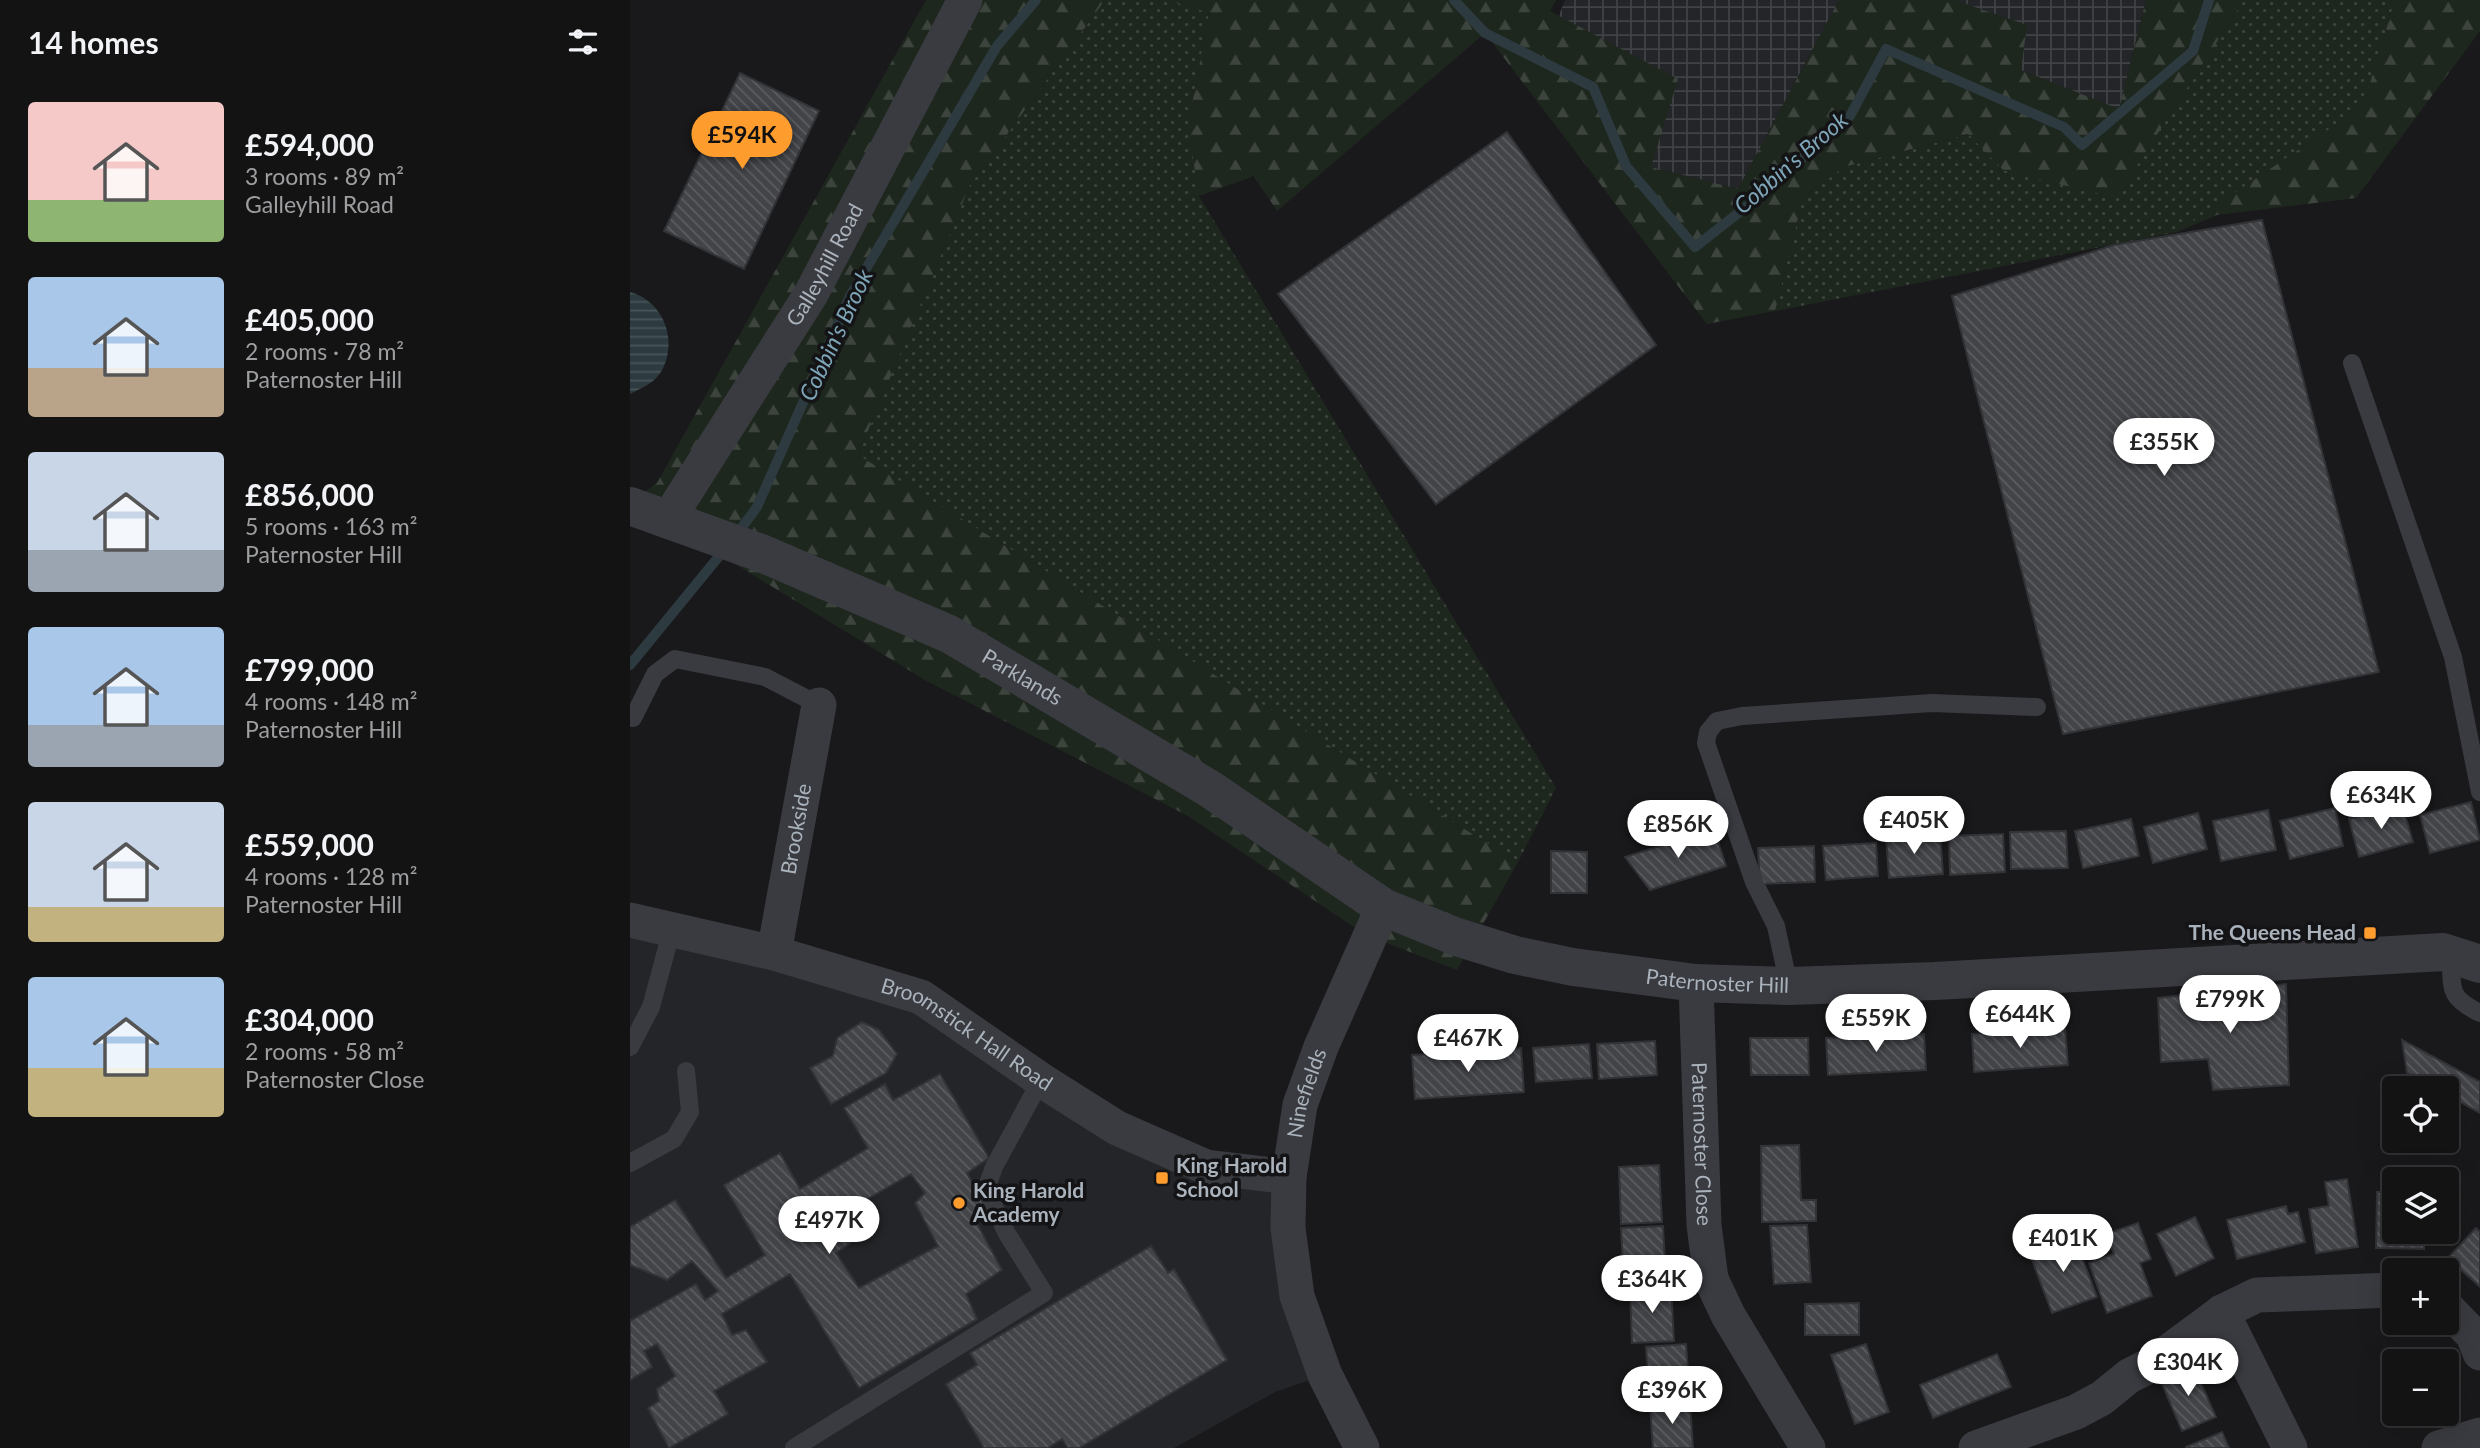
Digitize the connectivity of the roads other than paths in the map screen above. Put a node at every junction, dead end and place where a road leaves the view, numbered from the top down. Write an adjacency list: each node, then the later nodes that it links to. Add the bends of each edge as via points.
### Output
1 (965, 0): 4 (street, Galleyhill Road, via 811,293)
2 (2352, 362): 8 (lane, via 2453,657)
3 (630, 506): 4 (street, Parklands)
4 (667, 520): 9 (street, Parklands, via 713,534 949,634 1210,789)
5 (819, 705): 7 (lane, via 765,677 676,659 655,674); 12 (street, Brookside)
6 (2037, 707): 15 (lane, via 1932,703 1717,721 1706,743 1754,882 1776,926)
7 (634, 718)
8 (2480, 792)
9 (1383, 907): 14 (street, Paternoster Hill, via 1515,954 1573,967); 21 (street, Ninefields, via 1300,1105)
10 (630, 920): 11 (street, Broomstick Hall Road)
11 (672, 929): 12 (street, Broomstick Hall Road); 17 (lane, via 651,1007)
12 (774, 953): 19 (street, Broomstick Hall Road, via 921,997)
13 (2466, 959): 15 (street, Paternoster Hill, via 2443,952); 16 (lane, via 2452,990 2458,1001)
14 (1696, 983): 15 (street, Paternoster Hill); 29 (street, Paternoster Close, via 1704,1225 1711,1279)
15 (1789, 986)
16 (2480, 1013)
17 (630, 1047)
18 (686, 1071): 20 (lane, via 690,1112 674,1139)
19 (1041, 1080): 21 (street, Broomstick Hall Road, via 1116,1128 1206,1167); 27 (lane, via 986,1189 1044,1293)
20 (630, 1163)
21 (1289, 1177): 28 (street, Ninefields, via 1288,1228 1297,1296 1325,1375)
22 (2382, 1290): 23 (street, via 2257,1295)
23 (2222, 1312): 30 (street, via 2102,1398); 31 (street)
24 (2459, 1320): 25 (street, via 2473,1335)
25 (2480, 1353)
26 (2480, 1434): 32 (street)
27 (794, 1448)
28 (1362, 1448)
29 (1808, 1448)
30 (1976, 1448)
31 (2290, 1448)
32 (2439, 1448)

